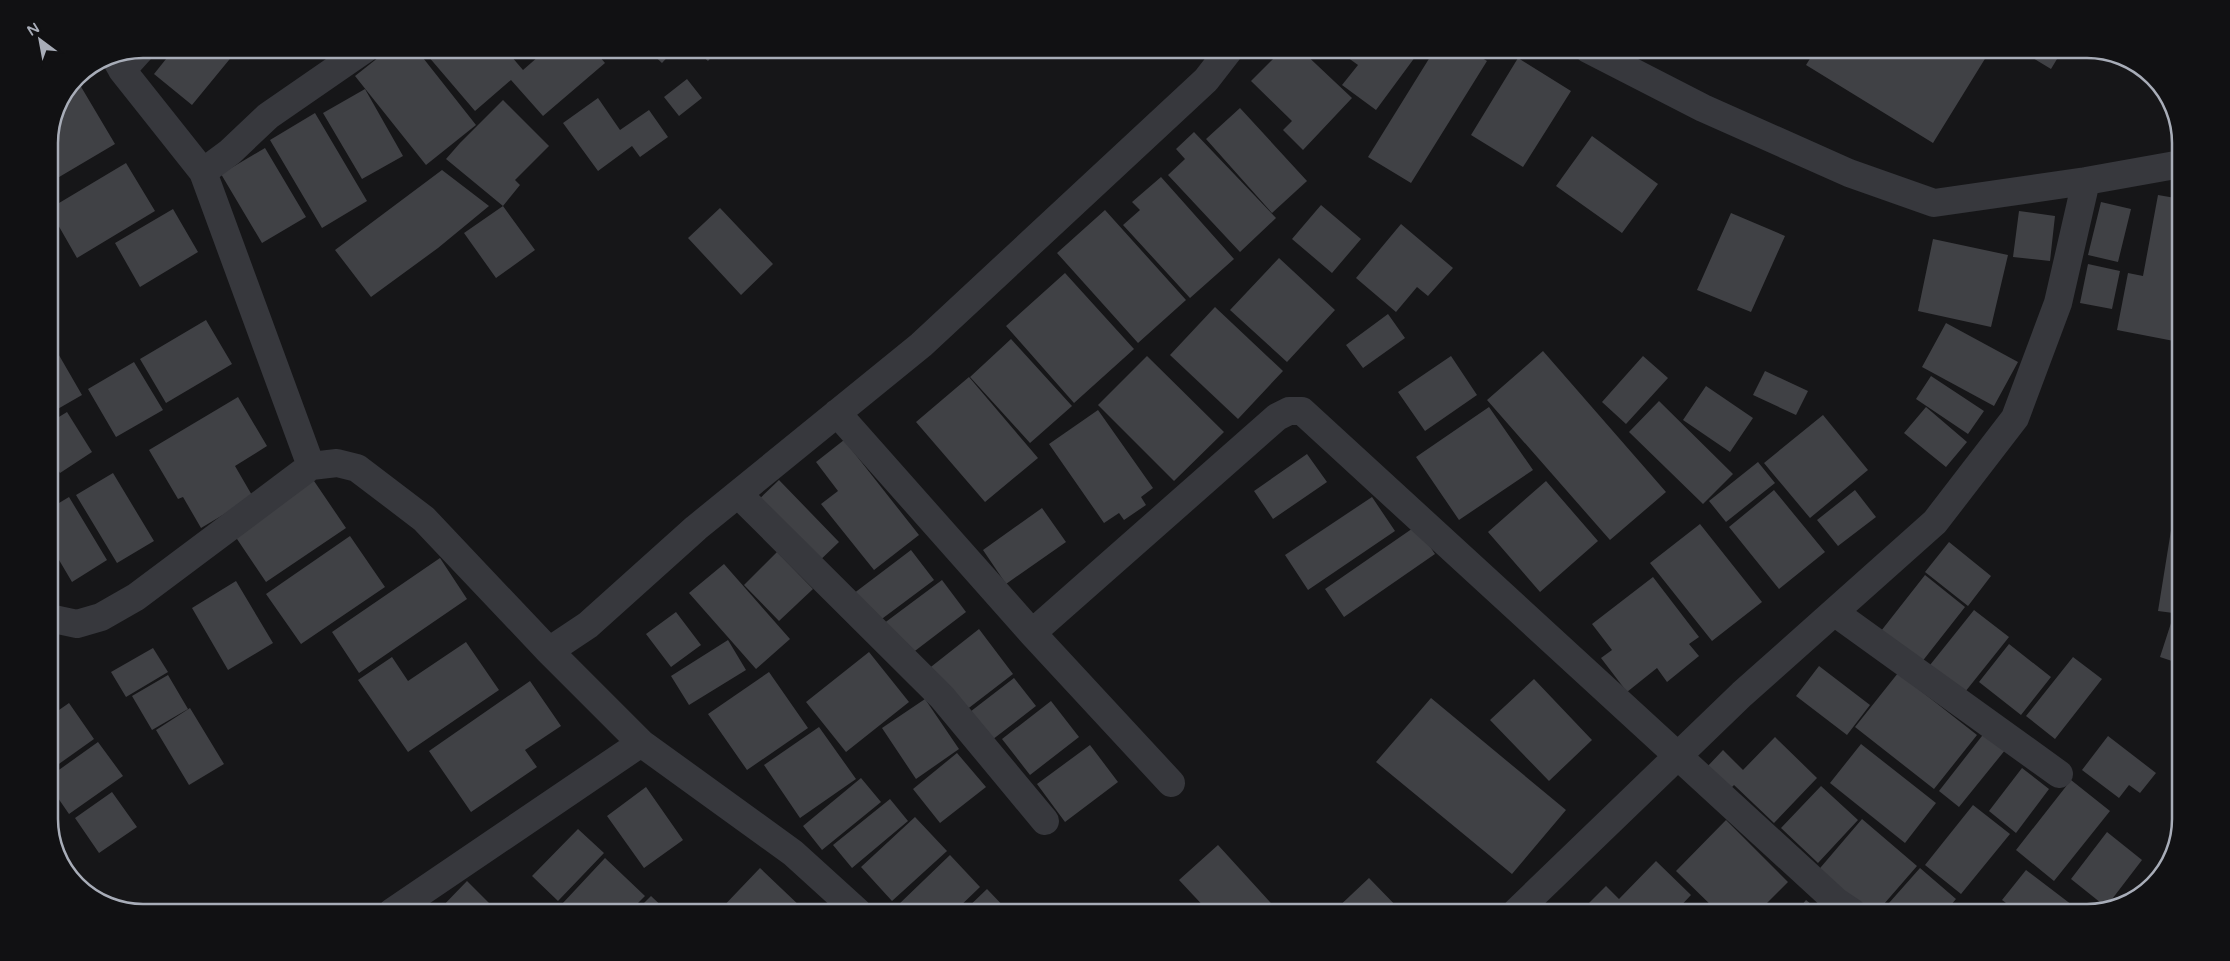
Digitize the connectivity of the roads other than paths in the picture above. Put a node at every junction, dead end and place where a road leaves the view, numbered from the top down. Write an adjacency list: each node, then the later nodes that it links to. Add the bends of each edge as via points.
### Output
1 (352, 58): 6 (street, via 268,116)
2 (1223, 58): 8 (street, via 1206,80 928,339)
3 (1606, 58): 7 (street, via 1703,108 1849,173 1934,203)
4 (118, 62): 6 (street)
5 (2172, 166): 7 (street)
6 (203, 172): 9 (street)
7 (2086, 182): 11 (street, via 2058,303 2014,418 1935,522)
8 (837, 413): 10 (street); 13 (street)
9 (311, 466): 12 (street, via 136,598 101,617 78,624); 14 (street, via 337,463 357,468 424,519)
10 (738, 494): 14 (street, via 588,625); 19 (street, via 942,697)
11 (1834, 612): 16 (street); 17 (street)
12 (58, 620)
13 (1032, 633): 16 (street, via 1277,418 1289,411 1302,411); 18 (street)
14 (550, 651): 15 (street)
15 (641, 743): 20 (street); 21 (street, via 793,853)
16 (1677, 757): 22 (street); 23 (street)
17 (2059, 774)
18 (1171, 783)
19 (1045, 821)
20 (404, 904)
21 (849, 904)
22 (1524, 904)
23 (1840, 904)

